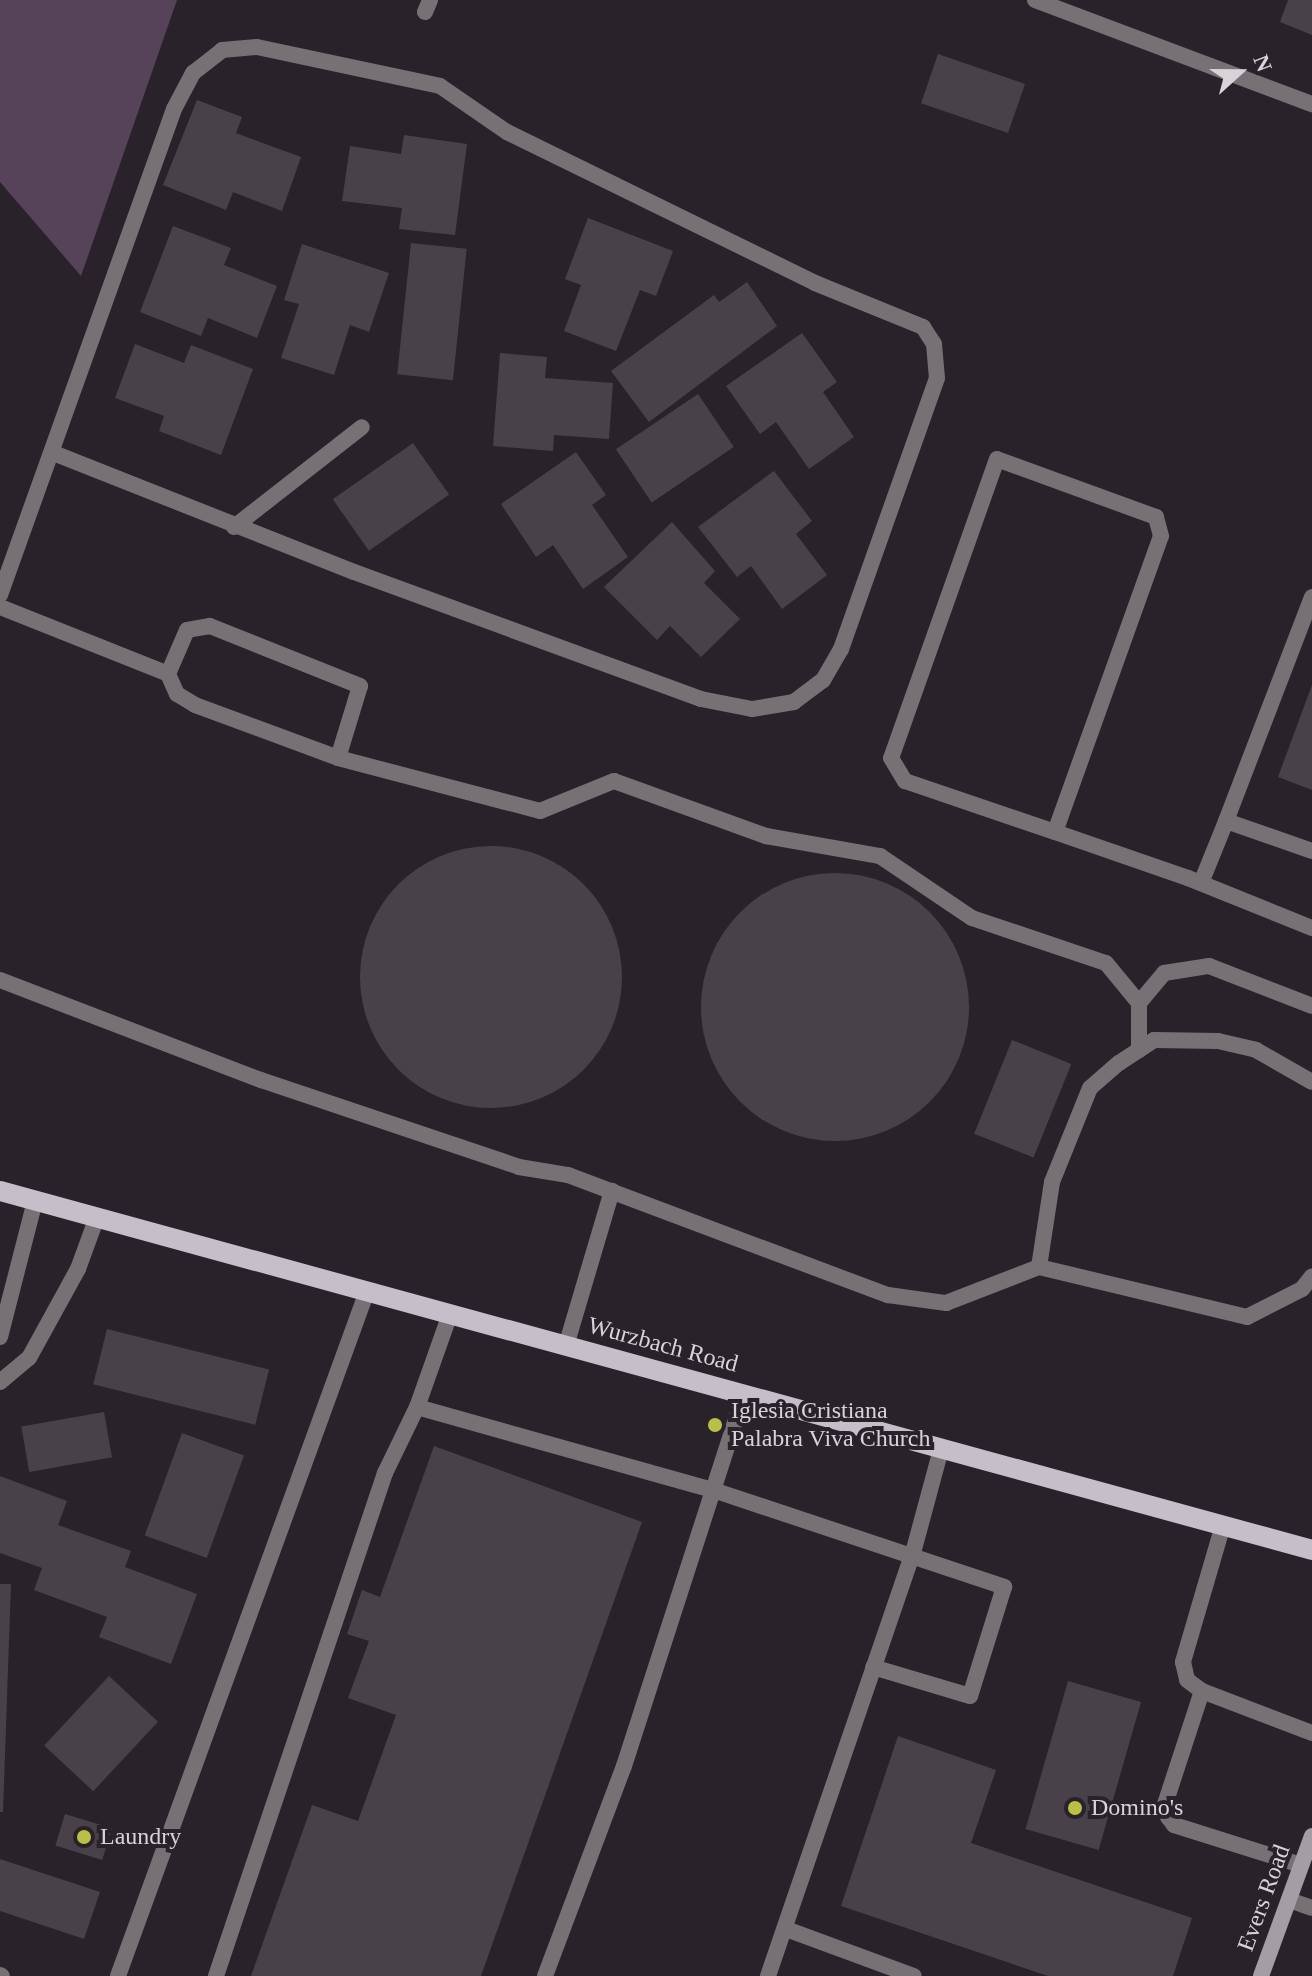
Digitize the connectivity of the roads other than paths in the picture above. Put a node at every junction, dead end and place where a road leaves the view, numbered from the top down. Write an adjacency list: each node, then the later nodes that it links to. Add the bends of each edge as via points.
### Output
1 (1035, 0): 2 (street)
2 (1312, 104)
3 (362, 427): 5 (street)
4 (53, 453): 5 (street); 5 (street, via 174,109 193,73 222,50 257,47 440,86 507,132 815,283 923,327 934,344 937,378 841,649 823,680 794,702 752,709 701,699); 6 (street)
5 (234, 527)
6 (0, 595)
7 (1312, 597): 11 (street)
8 (0, 607): 9 (street)
9 (168, 674): 10 (street, via 177,694 195,705); 10 (street, via 187,630 210,626 360,686)
10 (338, 758): 17 (street, via 540,811 614,781 766,836 880,856 972,918 1106,963)
11 (1226, 821): 13 (street); 14 (street)
12 (1055, 832): 12 (street, via 905,781 891,758 997,459 1156,517 1161,536); 14 (street)
13 (1312, 851)
14 (1201, 883): 15 (street)
15 (1312, 928)
16 (0, 980): 22 (street, via 261,1080 519,1167 568,1175)
17 (1139, 1003): 18 (street, via 1164,973 1209,966); 19 (street)
18 (1312, 1006)
19 (1139, 1050): 20 (street, via 1154,1040 1218,1041 1256,1050); 25 (street, via 1090,1088 1052,1182)
20 (1312, 1082)
21 (0, 1191): 23 (main road, Wurzbach Road)
22 (612, 1191): 25 (street, via 888,1295 946,1303); 30 (street)
23 (35, 1201): 24 (main road, Wurzbach Road); 29 (street)
24 (97, 1217): 27 (main road, Wurzbach Road); 31 (street, via 78,1269 29,1358)
25 (1039, 1267): 26 (street, via 1247,1317 1302,1289)
26 (1312, 1276)
27 (367, 1291): 28 (main road, Wurzbach Road); 47 (street)
28 (450, 1314): 30 (main road, Wurzbach Road); 33 (street)
29 (0, 1337)
30 (566, 1346): 32 (main road, Wurzbach Road)
31 (0, 1382)
32 (744, 1394): 34 (main road, Wurzbach Road); 35 (street)
33 (417, 1407): 35 (street); 48 (street, via 385,1473)
34 (941, 1449): 36 (main road, Wurzbach Road); 38 (street)
35 (713, 1490): 38 (street); 49 (street, via 624,1766)
36 (1223, 1525): 37 (main road, Wurzbach Road); 40 (street, via 1183,1662 1187,1680)
37 (1312, 1550)
38 (913, 1553): 39 (street); 39 (street, via 1004,1587 970,1696)
39 (873, 1667): 46 (street)
40 (1202, 1691): 41 (street); 43 (street, via 1164,1807 1168,1817 1174,1825)
41 (1312, 1733)
42 (1312, 1836): 43 (main road, Evers Road)
43 (1301, 1865): 44 (main road, Evers Road)
44 (1289, 1900): 45 (street); 52 (main road, Evers Road)
45 (1312, 1908)
46 (786, 1929): 50 (street); 51 (street)
47 (118, 1976)
48 (216, 1976)
49 (545, 1976)
50 (768, 1976)
51 (914, 1976)
52 (1261, 1976)

